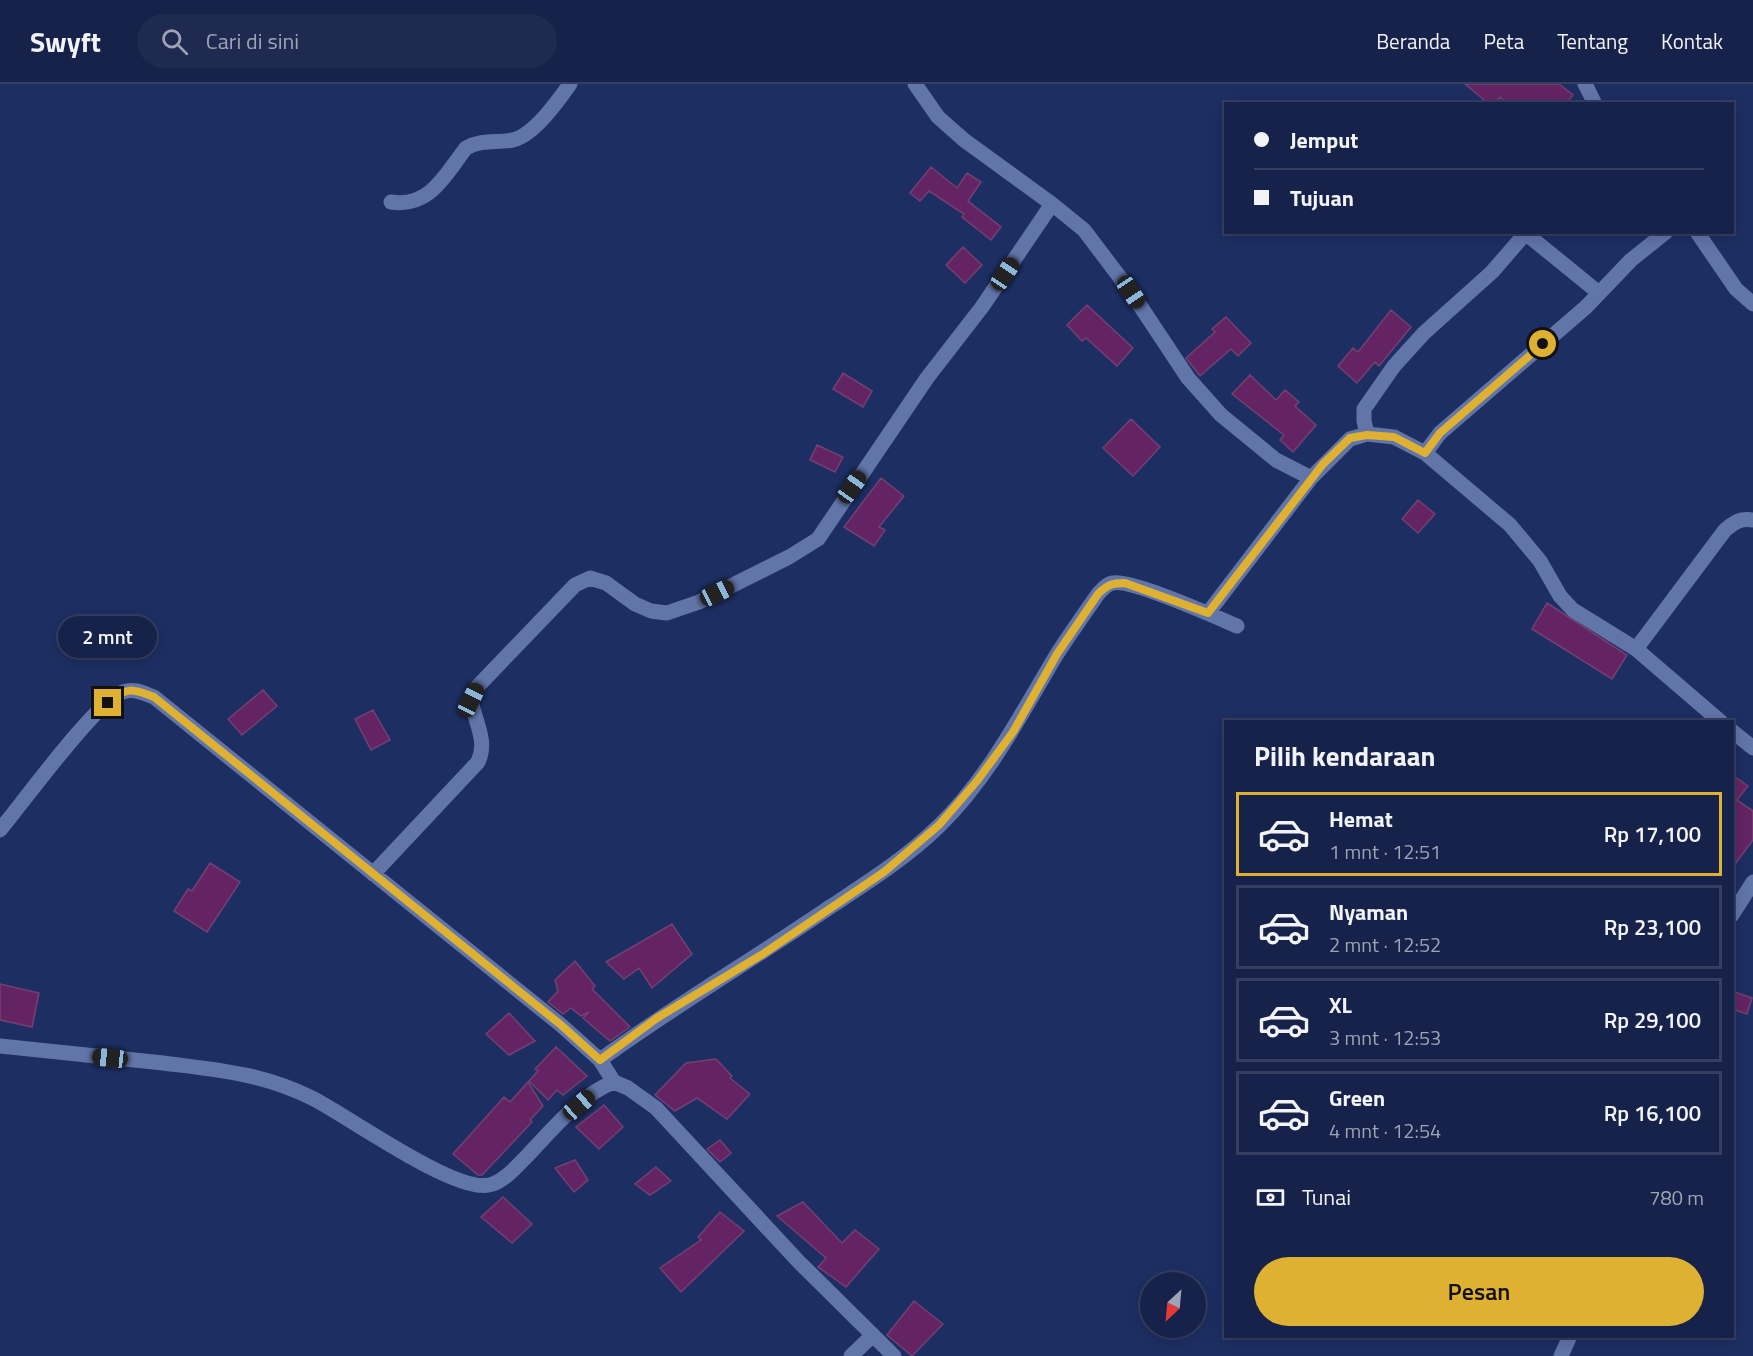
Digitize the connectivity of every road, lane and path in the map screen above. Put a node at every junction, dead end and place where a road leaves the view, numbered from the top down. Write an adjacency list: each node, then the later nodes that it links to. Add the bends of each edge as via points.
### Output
1 (916, 84): 6 (street, via 947,125)
2 (1585, 84): 4 (street)
3 (569, 85): 5 (street, via 529,133 513,140 475,143 466,148 426,197 403,204)
4 (1594, 102)
5 (391, 202)
6 (1052, 204): 15 (street, via 1084,230 1188,378 1221,415 1276,460); 24 (street, via 818,539 709,597 667,613 635,604 606,583 590,578 575,585 478,686 471,700 483,740 478,762)
7 (1523, 234): 13 (street, via 1492,272 1432,325 1394,366 1364,409)
8 (1525, 234): 11 (street)
9 (1663, 234): 11 (street)
10 (1698, 234): 12 (street, via 1736,289)
11 (1599, 293): 14 (street, via 1440,433)
12 (1753, 304)
13 (1365, 428): 14 (street); 15 (street)
14 (1427, 449): 19 (street, via 1510,525 1573,610)
15 (1311, 478): 17 (street)
16 (1753, 520): 19 (street, via 1736,521 1725,530)
17 (1208, 613): 18 (street); 28 (street, via 1125,583 1106,586 1057,654 1013,732 939,825 884,872 763,954 657,1018)
18 (1238, 626)
19 (1636, 649): 20 (street)
20 (1720, 720)
21 (1734, 733): 22 (street)
22 (1753, 748)
23 (0, 830): 24 (street, via 95,713 120,692 135,690 154,697)
24 (373, 874): 28 (street)
25 (1753, 882): 26 (street)
26 (1734, 912)
27 (0, 1046): 29 (street, via 238,1072 280,1083 472,1185 490,1185 512,1171 598,1088)
28 (600, 1060): 29 (street)
29 (614, 1082): 30 (street, via 656,1108 798,1261)
30 (873, 1335): 32 (street); 33 (street)
31 (1569, 1338): 34 (street)
32 (851, 1356)
33 (894, 1356)
34 (1561, 1356)

